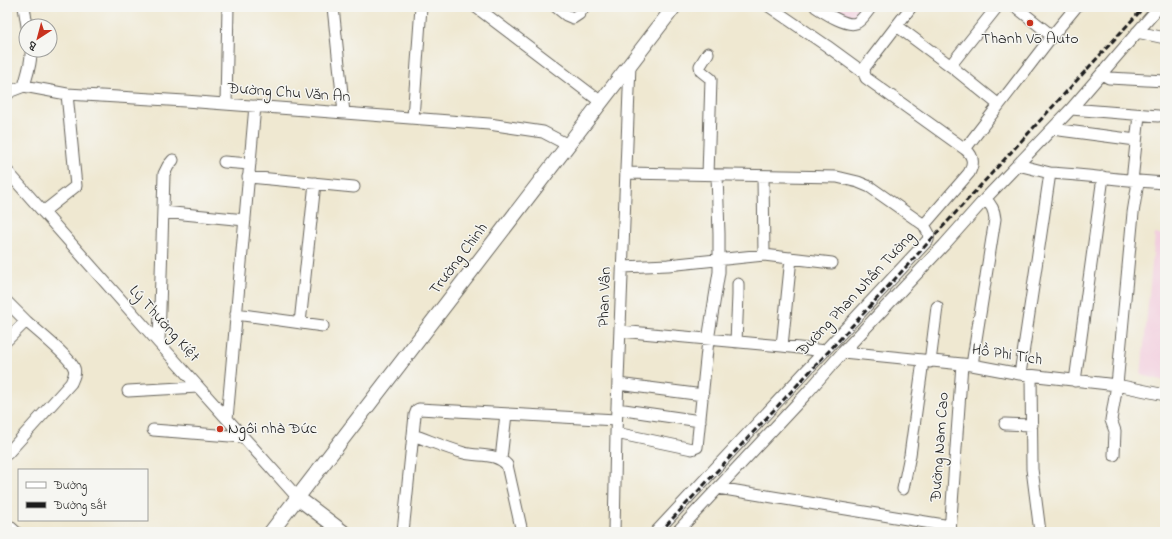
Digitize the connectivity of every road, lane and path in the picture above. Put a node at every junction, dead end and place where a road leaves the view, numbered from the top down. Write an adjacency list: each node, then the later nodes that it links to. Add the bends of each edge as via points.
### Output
1 (24, 7): 17 (street)
2 (228, 7): 33 (street)
3 (333, 7): 37 (street)
4 (422, 7): 40 (street)
5 (476, 7): 32 (street)
6 (556, 7): 7 (street, via 573,18)
7 (584, 7)
8 (674, 7): 24 (main road, Trường Chinh)
9 (770, 7): 26 (street)
10 (816, 7): 11 (street, via 849,24 861,20)
11 (871, 7)
12 (911, 7): 18 (street)
13 (997, 7): 25 (street)
14 (1016, 7): 20 (street)
15 (1076, 7): 20 (street)
16 (1159, 7): 19 (street)
17 (26, 18)
18 (897, 26): 25 (street); 26 (street, via 865,67)
19 (1136, 32): 21 (street); 27 (street)
20 (1052, 36): 34 (street)
21 (1165, 38)
22 (708, 53): 52 (street, via 700,66 701,71 711,79)
23 (32, 58): 29 (street)
24 (630, 64): 32 (main road, Trường Chinh); 50 (street, Phan Vân)
25 (952, 67): 34 (street)
26 (864, 73): 44 (street, via 866,78)
27 (1102, 74): 28 (street, via 1109,78); 36 (street)
28 (1165, 81)
29 (24, 86): 30 (street, Đường Chu Văn An); 31 (street)
30 (67, 94): 33 (street, Đường Chu Văn An); 61 (street, via 76,186)
31 (7, 95)
32 (601, 102): 43 (main road, Trường Chinh)
33 (226, 104): 35 (street, Đường Chu Văn An)
34 (999, 105): 44 (street)
35 (255, 106): 37 (street, Đường Chu Văn An); 47 (street)
36 (1071, 109): 38 (street); 41 (street)
37 (344, 113): 40 (street, Đường Chu Văn An)
38 (1139, 115): 39 (street); 42 (street)
39 (1158, 116)
40 (413, 118): 43 (street, Đường Chu Văn An, via 489,124 543,132)
41 (1052, 129): 42 (street); 48 (street)
42 (1136, 140): 56 (street)
43 (568, 145): 110 (main road, Trường Chinh)
44 (965, 149): 64 (street, Đường Phan Nhân Tường, via 972,157 969,173)
45 (173, 160): 62 (street, via 164,174)
46 (224, 162): 47 (street)
47 (250, 164): 54 (street)
48 (1018, 165): 51 (street); 60 (street)
49 (7, 171): 61 (street, Lý Thường Kiệt)
50 (626, 173): 52 (street); 69 (street, Phan Vân)
51 (1050, 173): 55 (street); 87 (street)
52 (712, 175): 53 (street); 67 (street, via 719,234)
53 (763, 176): 64 (street, via 837,177 858,182 870,187); 65 (street)
54 (248, 177): 57 (street); 63 (street)
55 (1103, 177): 56 (street); 88 (street)
56 (1135, 181): 58 (street); 90 (street)
57 (315, 183): 59 (street); 75 (street)
58 (1165, 183)
59 (354, 187)
60 (985, 199): 84 (street); 86 (street, Đường Nam Cao, via 991,204 995,219)
61 (43, 212): 81 (street, Lý Thường Kiệt)
62 (163, 212): 63 (street); 81 (street)
63 (245, 220): 73 (street)
64 (924, 225): 83 (street, Đường Phan Nhân Tường, via 929,234 928,240)
65 (764, 256): 66 (street); 67 (street)
66 (791, 258): 68 (street); 82 (street)
67 (718, 260): 69 (street); 79 (street)
68 (832, 263)
69 (622, 267): 77 (street, Phan Vân)
70 (738, 284): 80 (street)
71 (7, 302): 74 (street)
72 (937, 307): 85 (street)
73 (236, 314): 75 (street); 97 (street)
74 (26, 321): 78 (street); 105 (street, via 69,360 74,368 74,374 71,383)
75 (300, 323): 76 (street)
76 (323, 326)
77 (620, 331): 79 (street); 89 (street, Phan Vân)
78 (7, 340)
79 (708, 340): 80 (street); 93 (street)
80 (736, 342): 82 (street)
81 (159, 343): 91 (street, Lý Thường Kiệt)
82 (782, 346): 83 (street)
83 (825, 352): 119 (street, Đường Phan Nhân Tường)
84 (843, 352): 85 (street, Hồ Phi Tích); 108 (street)
85 (926, 361): 86 (street, Hồ Phi Tích); 109 (street)
86 (967, 365): 87 (street, Hồ Phi Tích); 112 (street, Đường Nam Cao)
87 (1025, 375): 88 (street, Hồ Phi Tích); 100 (street)
88 (1075, 381): 90 (street, Hồ Phi Tích)
89 (618, 384): 93 (street); 96 (street, Phan Vân)
90 (1117, 385): 94 (street, Hồ Phi Tích); 106 (street, via 1112,420 1115,431)
91 (198, 387): 92 (street); 97 (street, Lý Thường Kiệt)
92 (128, 391)
93 (703, 394): 98 (street)
94 (1165, 395)
95 (506, 414): 96 (street); 103 (street, via 420,409 415,415); 107 (street)
96 (617, 414): 98 (street); 102 (street, Phan Vân)
97 (227, 419): 104 (street, Lý Thường Kiệt)
98 (700, 421): 102 (street, via 698,444 695,449)
99 (1005, 424): 100 (street)
100 (1032, 424): 121 (street, via 1032,469)
101 (153, 430): 104 (street)
102 (616, 433): 118 (street, Phan Vân)
103 (413, 435): 107 (street, via 464,453); 116 (street)
104 (243, 437): 110 (street, Lý Thường Kiệt)
105 (7, 454)
106 (1114, 455)
107 (502, 459): 117 (street, via 507,465)
108 (718, 488): 112 (street); 120 (street)
109 (903, 490)
110 (298, 498): 114 (main road, Trường Chinh); 115 (main road)
111 (7, 524): 113 (street)
112 (950, 529)
113 (16, 532)
114 (271, 532)
115 (343, 532)
116 (403, 532)
117 (522, 532)
118 (614, 532)
119 (656, 532)
120 (677, 532)
121 (1040, 532)

